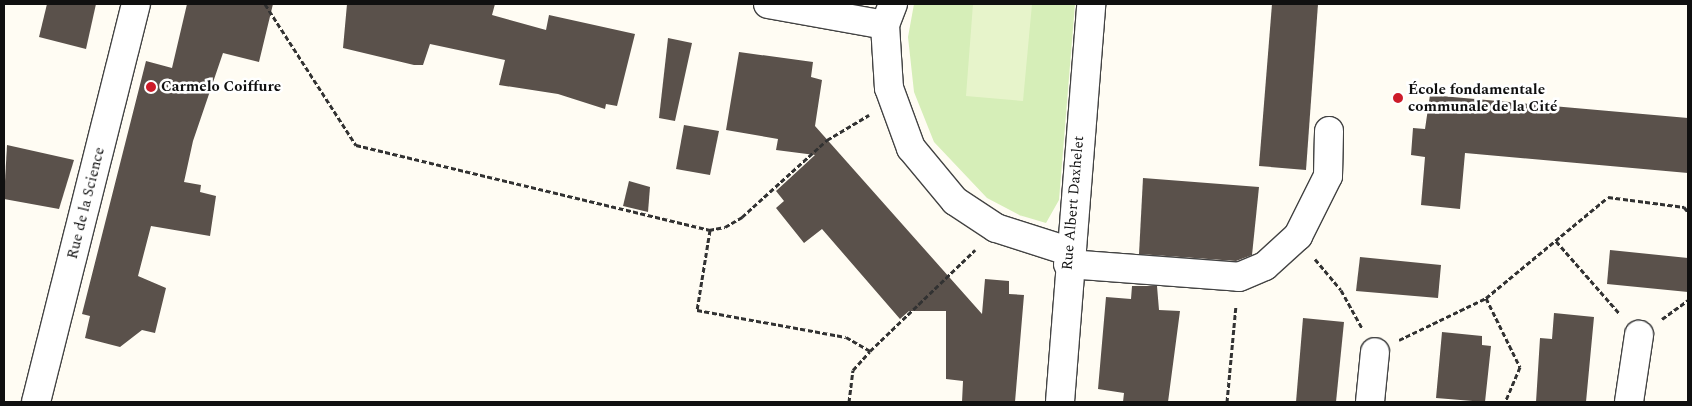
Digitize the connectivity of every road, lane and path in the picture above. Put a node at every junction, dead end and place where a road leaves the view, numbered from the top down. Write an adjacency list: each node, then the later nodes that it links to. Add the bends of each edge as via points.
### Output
1 (136, 4): 19 (street, Rue de la Science)
2 (265, 4): 10 (path, via 356,144)
3 (768, 4): 5 (street)
4 (1091, 4): 13 (street, Rue Albert Daxhelet)
5 (889, 15): 6 (street)
6 (893, 100): 9 (street, via 911,148 955,201); 10 (path, via 827,140 742,217 725,227)
7 (1330, 131): 14 (street, via 1328,176 1298,236 1266,266)
8 (1688, 212): 11 (path, via 1684,207 1608,197)
9 (996, 228): 13 (street); 17 (path)
10 (710, 229): 17 (path, via 697,310 846,337)
11 (1556, 241): 15 (path); 16 (path)
12 (1308, 251): 18 (path, via 1341,290)
13 (1068, 257): 14 (street); 21 (street, Rue Albert Daxhelet)
14 (1239, 277): 22 (path)
15 (1486, 298): 18 (path); 24 (path, via 1520,367)
16 (1640, 335): 25 (street)
17 (870, 351): 20 (path, via 853,370)
18 (1376, 352): 23 (street)
19 (36, 402)
20 (849, 402)
21 (1060, 402)
22 (1227, 402)
23 (1370, 402)
24 (1505, 402)
25 (1629, 402)

